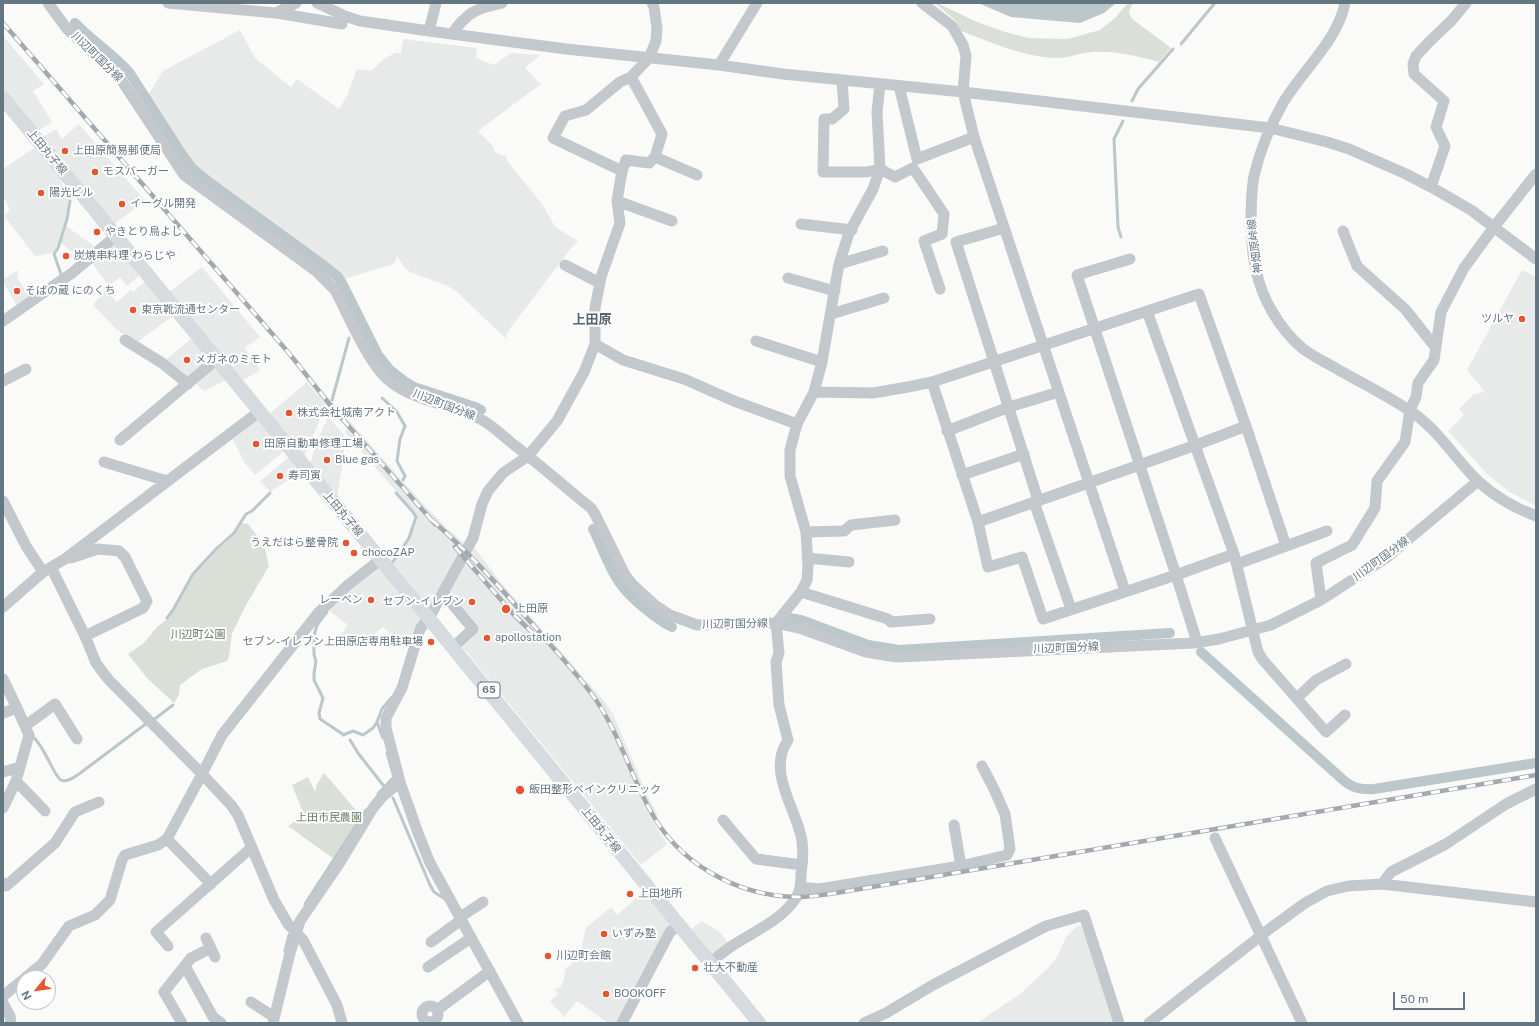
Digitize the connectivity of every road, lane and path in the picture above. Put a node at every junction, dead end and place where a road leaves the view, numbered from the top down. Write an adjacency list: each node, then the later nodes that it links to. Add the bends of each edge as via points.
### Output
1 (48, 3): 77 (street, 川辺町国分線, via 68,29 120,78 184,175 331,284 384,376 410,393 458,409 483,421)
2 (168, 3): 12 (street)
3 (296, 3): 12 (street)
4 (317, 3): 14 (street, via 360,21)
5 (436, 3): 14 (street)
6 (502, 3): 15 (street, via 474,10 460,22)
7 (652, 3): 16 (street, via 657,28 656,41)
8 (757, 3): 17 (street)
9 (922, 3): 22 (street, via 952,26 962,41 966,56)
10 (1345, 3): 24 (street, 神畑原峠線, via 1330,39 1284,103)
11 (1466, 3): 31 (street, via 1416,56 1414,64 1414,74 1444,101 1436,126 1445,146)
12 (276, 13): 13 (street)
13 (342, 24)
14 (429, 32): 15 (street)
15 (452, 34): 16 (street)
16 (649, 58): 17 (street); 18 (street)
17 (720, 65): 19 (street)
18 (631, 78): 26 (street, via 662,134); 28 (street, via 620,82 586,110 565,116 553,138)
19 (842, 80): 20 (street); 27 (street, via 844,109 832,119 824,119 823,172)
20 (880, 84): 21 (street); 27 (street, via 877,112)
21 (899, 86): 22 (street); 25 (street, via 917,159)
22 (962, 92): 24 (street); 25 (street)
23 (3, 98): 39 (main road, 上田丸子線 / 65)
24 (1270, 128): 31 (street, via 1349,149 1387,164); 69 (street, 神畑原峠線, via 1254,177 1251,208 1256,270 1270,307 1289,336 1303,349)
25 (974, 137): 36 (street)
26 (655, 156): 28 (street, via 649,163 626,160); 30 (street)
27 (880, 170): 37 (street); 47 (street, via 895,177 913,168 944,214 942,234 924,240)
28 (622, 171): 32 (street)
29 (1536, 174): 35 (street)
30 (697, 176)
31 (1431, 187): 35 (street, via 1471,210)
32 (617, 201): 33 (street); 46 (street, via 620,223)
33 (672, 220)
34 (801, 224): 37 (street)
35 (1494, 227): 41 (street); 58 (street, via 1464,268 1441,312)
36 (1004, 228): 57 (street); 60 (street, via 956,242)
37 (852, 230): 43 (street)
38 (1343, 231): 58 (street, via 1357,266 1405,309)
39 (116, 236): 52 (street, via 72,273); 59 (main road, 上田丸子線 / 65)
40 (883, 251): 43 (street)
41 (1536, 258)
42 (1130, 259): 53 (street, via 1077,275)
43 (840, 264): 48 (street)
44 (565, 266): 46 (street)
45 (788, 278): 48 (street)
46 (600, 283): 56 (street, via 595,308)
47 (940, 289)
48 (835, 291): 51 (street)
49 (884, 298): 51 (street)
50 (1147, 311): 53 (street); 72 (street, via 1199,294); 75 (street)
51 (831, 314): 61 (street)
52 (3, 321)
53 (1094, 328): 57 (street); 79 (street)
54 (125, 340): 65 (street, via 162,363)
55 (756, 341): 61 (street)
56 (595, 344): 71 (street, via 629,362 684,379); 77 (street, via 584,372 556,421)
57 (1043, 345): 60 (street); 67 (street)
58 (1436, 348): 69 (street, via 1434,360 1418,383 1416,397)
59 (217, 359): 65 (street); 70 (main road, 上田丸子線 / 65)
60 (994, 361): 64 (street); 68 (street)
61 (822, 362): 66 (street)
62 (26, 369): 63 (street)
63 (3, 380)
64 (932, 382): 66 (street, via 873,393); 73 (street)
65 (188, 384): 74 (street)
66 (814, 392): 71 (street)
67 (1059, 392): 68 (street); 83 (street)
68 (1009, 407): 73 (street); 76 (street)
69 (1410, 410): 82 (street, 神畑原峠線, via 1440,437); 102 (street, via 1405,442 1377,481 1375,508 1352,545 1316,563)
70 (260, 411): 81 (street); 94 (main road, 上田丸子線 / 65)
71 (797, 424): 90 (street, via 790,450 790,476)
72 (1246, 426): 75 (street); 91 (street)
73 (947, 431): 80 (street)
74 (120, 440)
75 (1196, 445): 79 (street); 95 (street)
76 (1024, 454): 80 (street); 85 (street)
77 (528, 456): 101 (street, via 504,473 488,492 473,538); 107 (street, 川辺町国分線, via 591,508 625,575 654,605 670,615 697,625)
78 (104, 462): 81 (street)
79 (1140, 465): 83 (street); 98 (street)
80 (962, 475): 88 (street)
81 (167, 481): 93 (street)
82 (1478, 481): 86 (street, via 1501,500); 102 (street, 川辺町国分線, via 1386,558)
83 (1090, 483): 85 (street); 99 (street)
84 (3, 501): 97 (street, via 26,546)
85 (1036, 501): 88 (street); 104 (street)
86 (1536, 516)
87 (895, 520): 90 (street, via 851,525 844,531)
88 (978, 522): 104 (street, via 988,567 1022,557 1043,619)
89 (1327, 531): 91 (street)
90 (806, 532): 92 (street)
91 (1286, 546): 95 (street)
92 (807, 558): 96 (street); 100 (street, via 807,580)
93 (65, 559): 97 (street); 109 (street, via 98,549 119,551 125,557 147,601 143,608)
94 (381, 559): 105 (main road, 上田丸子線 / 65); 123 (street, via 348,585 320,612 222,735)
95 (1235, 559): 98 (street); 108 (street)
96 (849, 562)
97 (47, 569): 103 (street); 109 (street)
98 (1176, 575): 99 (street); 110 (street)
99 (1125, 591): 104 (street)
100 (801, 592): 106 (street, via 891,622); 107 (street)
101 (443, 594): 105 (street); 111 (street, via 473,629)
102 (1321, 600): 108 (street, 川辺町国分線, via 1271,625)
103 (3, 607)
104 (1071, 609)
105 (429, 618): 111 (main road, 上田丸子線 / 65); 125 (street, via 420,629 402,688 386,718 386,728)
106 (930, 619)
107 (776, 623): 110 (street, 川辺町国分線, via 802,629 866,652 897,657); 135 (street, via 779,705 788,740 783,747 780,763 784,790 800,833)
108 (1253, 631): 110 (street, 川辺町国分線); 114 (street, via 1258,652 1263,660)
109 (85, 636): 123 (street, via 96,663 108,679)
110 (1197, 642)
111 (453, 647): 144 (main road, 上田丸子線 / 65)
112 (1346, 664): 114 (street, via 1316,680)
113 (3, 679): 115 (street)
114 (1297, 698): 117 (street, via 1326,732)
115 (17, 708): 116 (street); 118 (street)
116 (3, 713)
117 (1345, 715)
118 (25, 726): 119 (street, via 55,704); 121 (street, via 29,735)
119 (77, 739)
120 (982, 766): 136 (street, via 1005,814 1010,849 1008,855)
121 (20, 767): 122 (street); 124 (street)
122 (3, 772)
123 (202, 774): 133 (street); 134 (street, via 238,814)
124 (16, 781): 128 (street); 129 (street)
125 (400, 782): 143 (street, via 430,863); 145 (street, via 373,808 300,921)
126 (1536, 789): 139 (street, via 1506,804 1446,844 1391,872)
127 (99, 802): 137 (street, via 76,812 55,843 6,886)
128 (3, 808)
129 (45, 811)
130 (723, 820): 135 (street, via 756,859)
131 (954, 825): 136 (street)
132 (1215, 838): 146 (street)
133 (167, 839): 138 (street); 154 (street, via 158,845 125,855 110,900 95,915 69,926 42,964)
134 (252, 848): 138 (street); 145 (street, via 274,900 288,924)
135 (802, 865): 140 (street)
136 (961, 866): 140 (street, via 819,889)
137 (3, 883)
138 (211, 884): 149 (street, via 156,932)
139 (1382, 884): 142 (street); 146 (street, via 1348,886 1327,891 1305,903)
140 (800, 887): 151 (street, via 797,897 779,918 729,948)
141 (483, 902): 143 (street, via 462,916)
142 (1536, 902)
143 (461, 920): 147 (street); 148 (street)
144 (678, 926): 151 (main road, 上田丸子線 / 65); 167 (street, via 670,932)
145 (296, 932): 161 (street); 165 (street, via 303,940 337,1005)
146 (1260, 936): 171 (street); 172 (street)
147 (471, 938): 153 (street); 155 (street)
148 (431, 942)
149 (168, 946)
150 (211, 948): 152 (street, via 191,958)
151 (710, 963): 168 (main road, 上田丸子線 / 65)
152 (185, 966): 163 (street, via 164,992); 164 (street, via 213,1017)
153 (428, 966)
154 (35, 970)
155 (487, 974): 160 (street); 166 (street)
156 (16, 985): 157 (street)
157 (3, 996)
158 (251, 1002): 161 (street)
159 (3, 1003): 162 (street)
160 (437, 1010)
161 (274, 1020)
162 (11, 1023)
163 (182, 1023)
164 (221, 1023)
165 (342, 1023)
166 (518, 1023)
167 (622, 1023)
168 (759, 1023)
169 (864, 1023): 170 (street, via 886,1014 933,985 1046,926 1084,915)
170 (1120, 1023)
171 (1149, 1023)
172 (1302, 1023)

